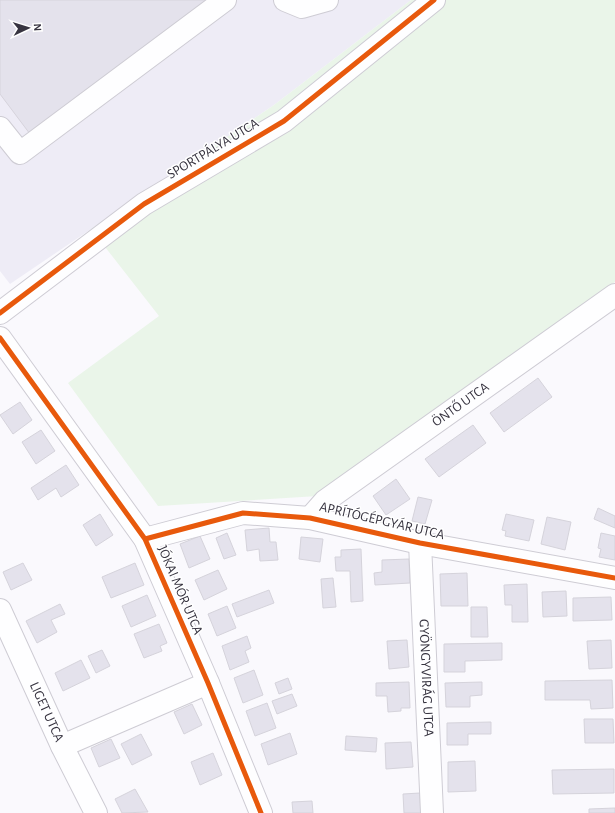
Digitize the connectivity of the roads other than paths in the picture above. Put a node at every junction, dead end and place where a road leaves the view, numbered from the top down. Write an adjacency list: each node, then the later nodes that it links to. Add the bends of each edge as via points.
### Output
1 (225, 0): 5 (street, via 20,153)
2 (286, 0): 3 (street, via 302,7)
3 (327, 0)
4 (434, 0): 7 (street, SPORTPÁLYA UTCA, via 284,121 144,204)
5 (0, 128)
6 (615, 295): 9 (street, ÖNTŐ UTCA, via 325,501)
7 (0, 313)
8 (0, 338): 10 (street, JÓKAI MÓR UTCA)
9 (310, 518): 10 (street, APRÍTÓGÉPGYÁR UTCA, via 243,513); 11 (street, APRÍTÓGÉPGYÁR UTCA)
10 (145, 538): 14 (street, JÓKAI MÓR UTCA)
11 (420, 543): 12 (street, APRÍTÓGÉPGYÁR UTCA); 18 (street, GYÖNGYVIRÁG UTCA)
12 (615, 578)
13 (0, 610): 15 (street, LIGET UTCA)
14 (208, 683): 15 (street); 17 (street, JÓKAI MÓR UTCA)
15 (62, 746): 16 (street, LIGET UTCA)
16 (96, 813)
17 (261, 813)
18 (432, 813)

